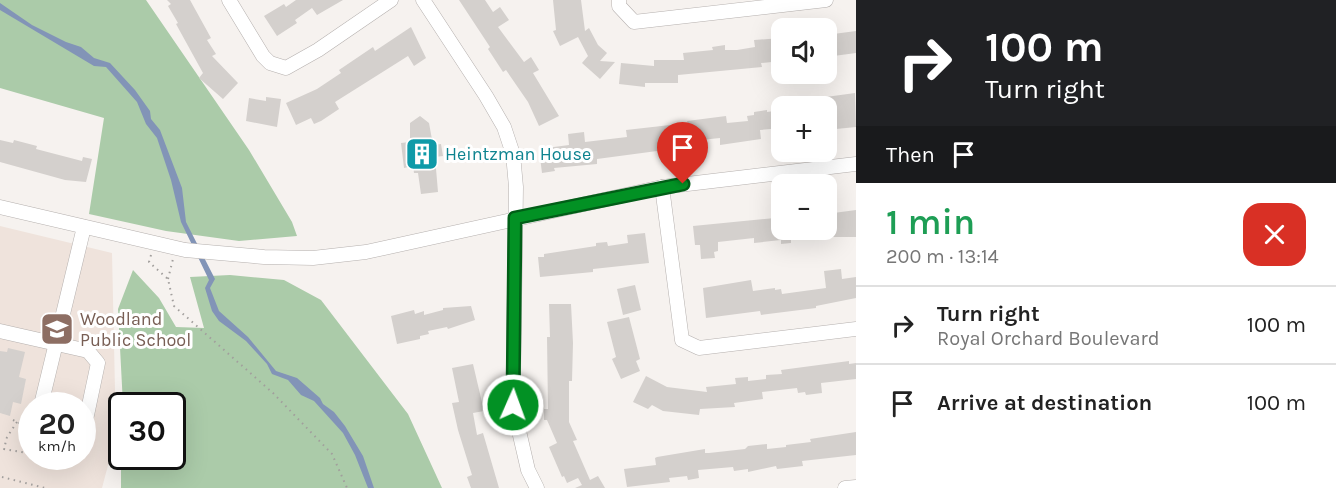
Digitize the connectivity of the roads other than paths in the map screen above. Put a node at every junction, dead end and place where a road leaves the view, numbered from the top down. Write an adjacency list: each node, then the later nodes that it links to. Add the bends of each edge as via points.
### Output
1 (230, 0): 2 (street, via 263,56 286,68)
2 (391, 0)
3 (423, 0): 9 (street, via 504,127 513,154)
4 (619, 0): 5 (street, via 634,22)
5 (826, 0)
6 (856, 164): 7 (street)
7 (662, 187): 9 (street); 11 (street, via 682,339 699,348)
8 (0, 207): 10 (street)
9 (515, 218): 10 (street, via 366,252 313,258 178,249); 17 (street, via 513,405 528,470)
10 (84, 227): 13 (street)
11 (856, 329)
12 (0, 331): 13 (street)
13 (56, 343): 14 (street); 15 (street, via 88,351 98,363)
14 (44, 392)
15 (92, 392)
16 (856, 487): 18 (street)
17 (537, 488)
18 (845, 488)

